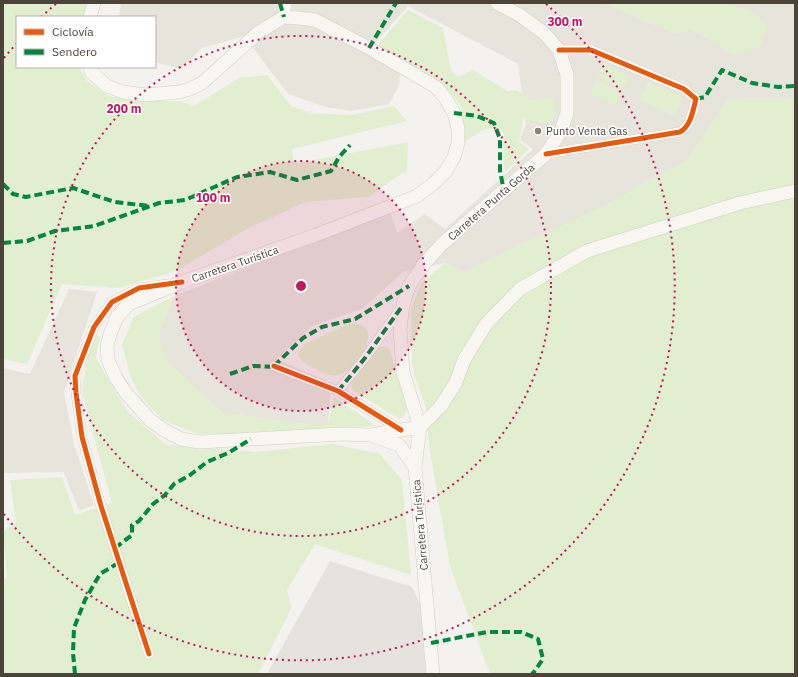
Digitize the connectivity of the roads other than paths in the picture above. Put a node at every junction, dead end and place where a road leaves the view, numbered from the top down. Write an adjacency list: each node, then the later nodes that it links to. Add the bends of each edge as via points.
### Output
1 (94, 3): 4 (main road)
2 (287, 3): 5 (street)
3 (497, 3): 6 (main road, Carretera Punta Gorda, via 544,33)
4 (90, 16)
5 (284, 17): 7 (main road, via 259,32 202,83 179,92 146,95 123,92 107,86 91,72); 10 (main road, Carretera Turística, via 315,20 436,87 454,113 458,143 454,157 446,171 417,196)
6 (559, 50): 8 (main road, Carretera Punta Gorda, via 567,75 567,113 561,131); 8 (street, via 592,50 684,90 696,99 692,115 685,129 680,132)
7 (90, 68)
8 (546, 154): 11 (main road, Carretera Punta Gorda, via 442,244 409,286)
9 (795, 192): 14 (main road, via 740,203 587,251 520,288 486,324 441,406)
10 (182, 282): 16 (main road, Carretera Turística, via 129,304 117,317 110,334 108,360 116,378 150,420 181,439 200,442 340,434); 18 (street, via 139,288 112,302 94,327 76,376 82,437 101,506)
11 (403, 306): 13 (street, via 366,358); 14 (main road, Carretera Punta Gorda, via 400,329 403,372)
12 (274, 366): 13 (street)
13 (338, 391): 15 (street)
14 (420, 427): 15 (main road, Carretera Turística); 17 (main road, Carretera Turística)
15 (401, 430): 16 (main road, Carretera Turística)
16 (370, 435): 17 (main road, via 399,445)
17 (415, 467): 19 (main road, Carretera Turística)
18 (149, 654)
19 (433, 674)

